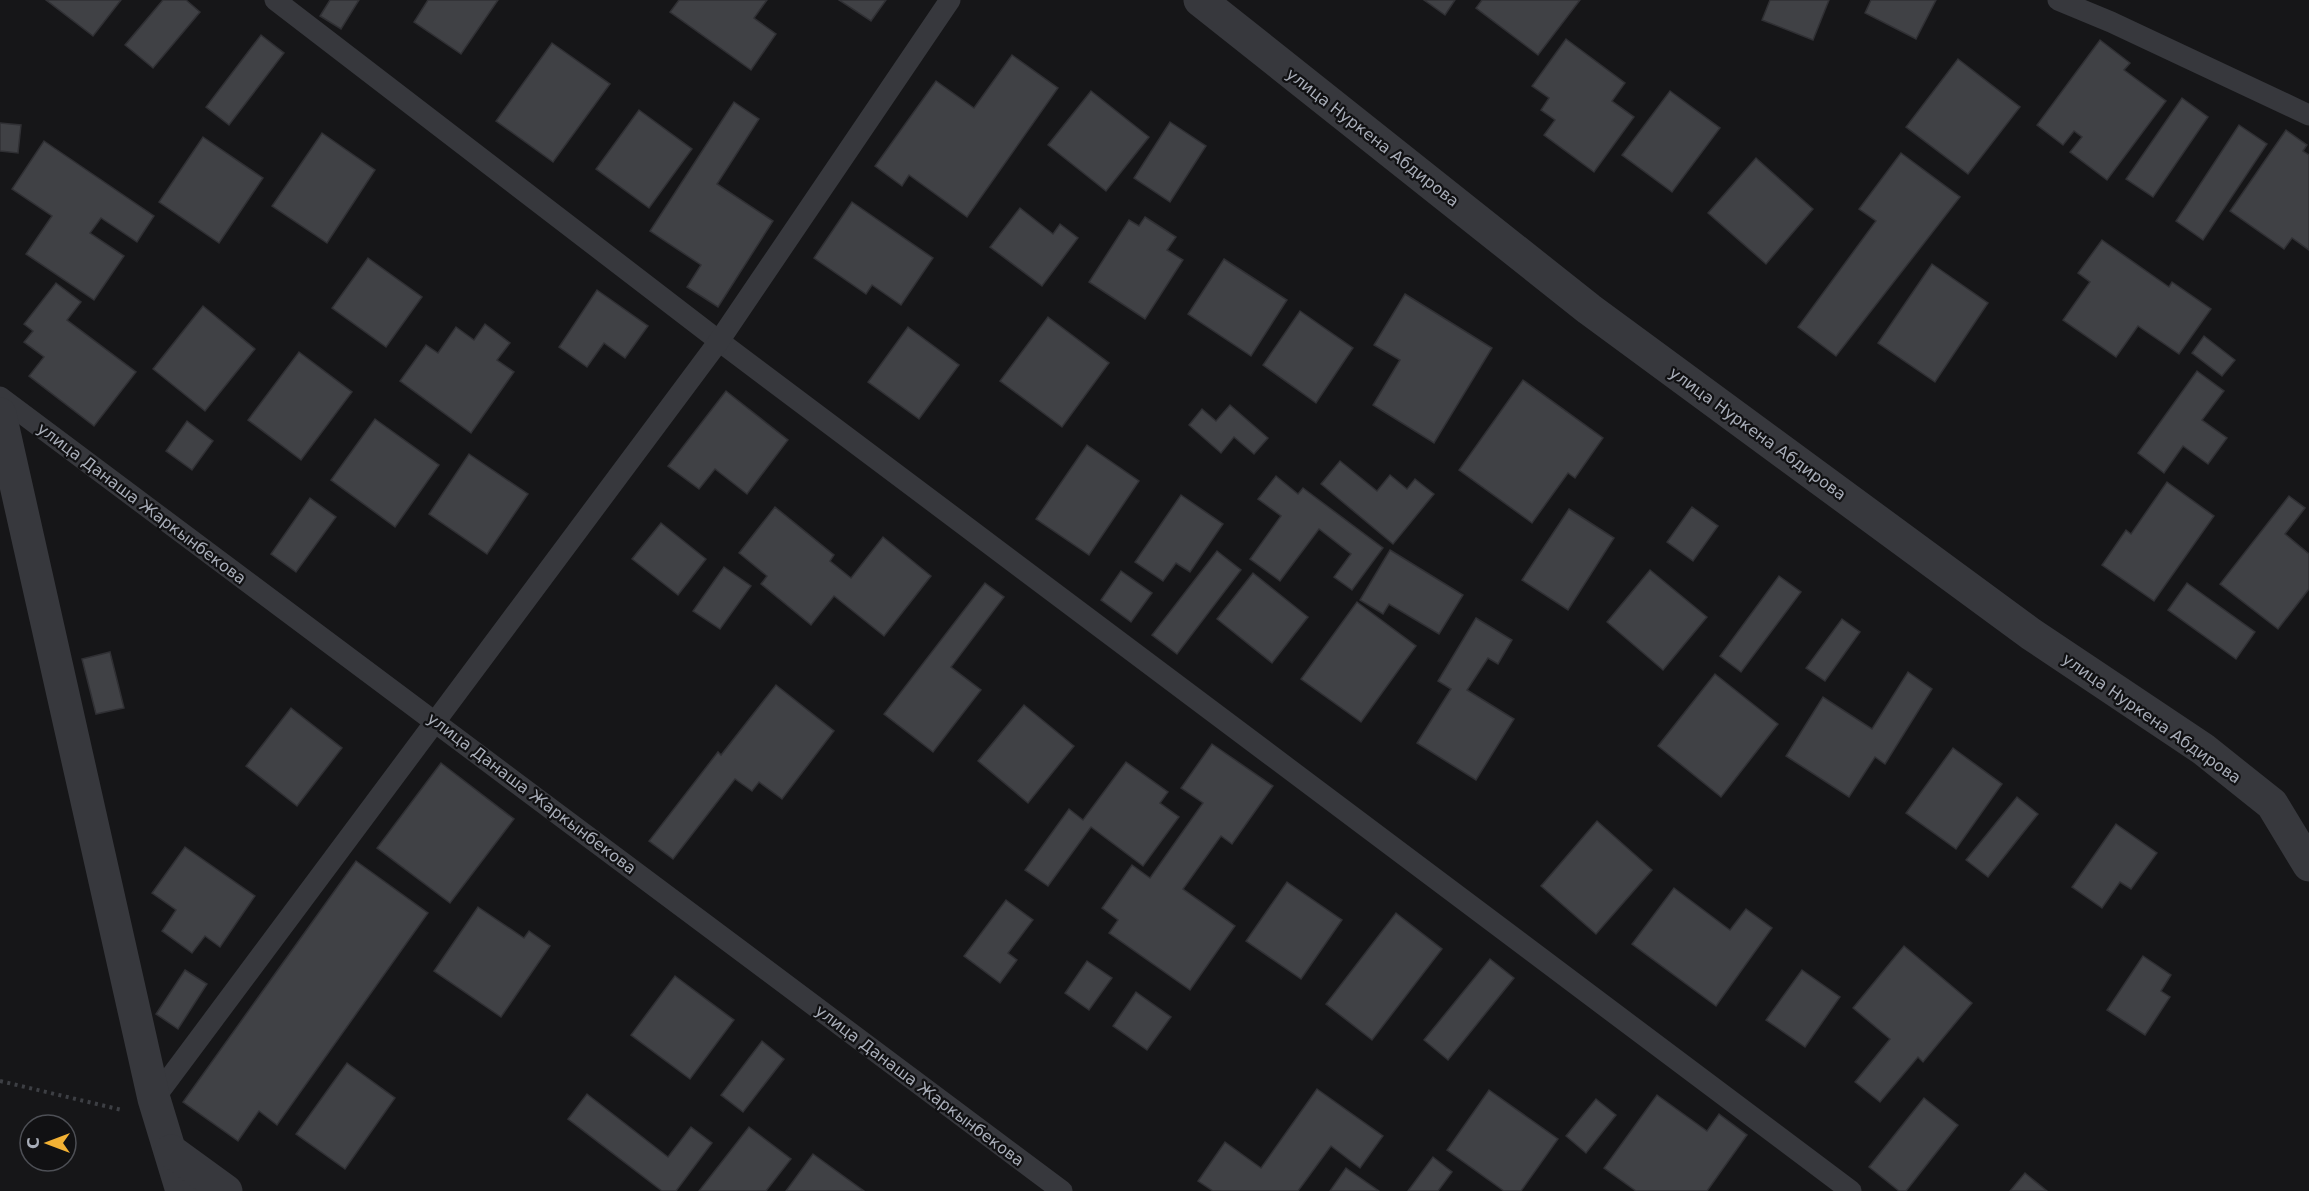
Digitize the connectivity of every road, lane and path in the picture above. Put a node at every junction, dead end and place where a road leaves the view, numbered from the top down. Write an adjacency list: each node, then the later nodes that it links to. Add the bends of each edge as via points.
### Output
1 (275, 0): 6 (lane)
2 (950, 0): 6 (lane)
3 (1200, 0): 10 (street, улица Нуркена Абдирова, via 1590,309 2031,634 2203,749 2272,804)
4 (2058, 0): 5 (lane)
5 (2309, 115)
6 (719, 341): 9 (lane); 17 (lane)
7 (0, 397): 9 (lane, улица Данаша Жаркынбекова)
8 (0, 414): 12 (street)
9 (435, 721): 12 (lane); 16 (lane, улица Данаша Жаркынбекова)
10 (2309, 866)
11 (0, 1081): 12 (path)
12 (157, 1109): 13 (street)
13 (171, 1151): 14 (street); 15 (street)
14 (182, 1191)
15 (226, 1191)
16 (1062, 1191)
17 (1851, 1191)

